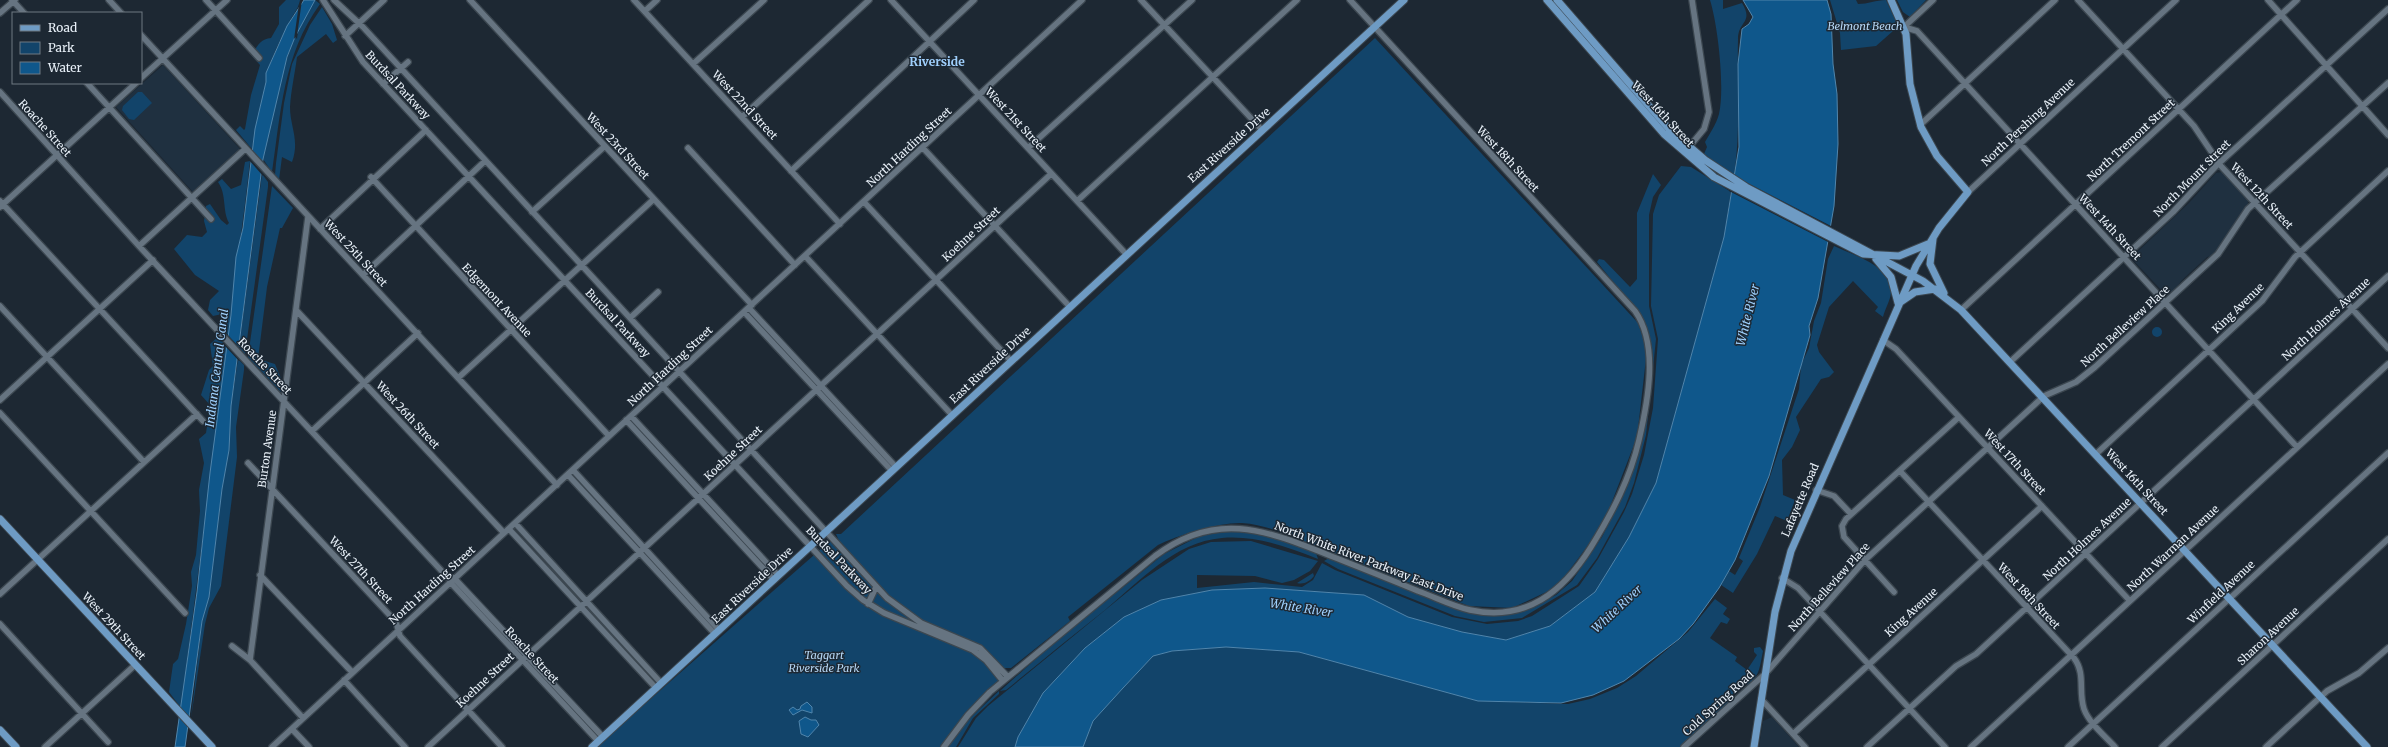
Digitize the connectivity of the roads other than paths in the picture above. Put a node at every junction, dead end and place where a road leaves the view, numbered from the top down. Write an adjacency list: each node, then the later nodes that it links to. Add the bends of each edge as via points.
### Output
1 (13, 0): 34 (street); 36 (street)
2 (109, 0): 35 (street)
3 (206, 0): 32 (street)
4 (227, 0): 32 (street)
5 (323, 0): 43 (street, Burdsal Parkway)
6 (334, 0): 38 (street, Burdsal Parkway)
7 (384, 0): 38 (street)
8 (470, 0): 70 (street, West 23rd Street)
9 (634, 0): 33 (street, West 22nd Street)
10 (657, 0): 33 (street)
11 (764, 0): 49 (street)
12 (869, 0): 64 (street)
13 (891, 0): 44 (street, West 21st Street)
14 (974, 0): 44 (street)
15 (1082, 0): 60 (street, North Harding Street)
16 (1141, 0): 39 (street)
17 (1192, 0): 39 (street)
18 (1297, 0): 53 (street)
19 (1350, 0): 40 (street, West 18th Street)
20 (1404, 0): 40 (main road, East Riverside Drive)
21 (1547, 0): 82 (main road, West 16th Street, via 1664,134)
22 (1557, 0): 71 (main road, West 16th Street, via 1669,129)
23 (1692, 0): 71 (street, via 1709,112 1703,131)
24 (1891, 0): 41 (main road)
25 (1933, 0): 41 (street)
26 (2055, 0): 58 (street)
27 (2078, 0): 45 (street, West 12th Street)
28 (2176, 0): 45 (street, North Pershing Avenue)
29 (2268, 0): 37 (street)
30 (2297, 0): 37 (street, North Tremont Street)
31 (2388, 9): 50 (street, North Mount Street)
32 (216, 10): 46 (street); 47 (street)
33 (645, 11): 49 (street, West 22nd Street)
34 (23, 12)
35 (120, 12)
36 (0, 13)
37 (2281, 15): 50 (street); 63 (street, North Tremont Street)
38 (360, 23): 43 (street); 51 (street, Burdsal Parkway)
39 (1164, 25): 53 (street); 74 (street)
40 (1375, 27): 67 (main road, East Riverside Drive); 131 (street, West 18th Street, via 1635,311)
41 (1904, 27): 58 (street, West 14th Street, via 1917,31); 65 (main road, via 1912,92)
42 (142, 36): 47 (street, West 25th Street)
43 (345, 36): 57 (street, Burdsal Parkway)
44 (929, 41): 60 (street, West 21st Street); 79 (street)
45 (2123, 49): 63 (street, West 12th Street); 69 (street, North Pershing Avenue)
46 (259, 58)
47 (163, 59): 52 (street); 75 (street, West 25th Street)
48 (408, 62): 51 (street)
49 (693, 64): 64 (street, West 22nd Street)
50 (2326, 65): 61 (street); 78 (street, North Mount Street)
51 (399, 68): 57 (street); 77 (street, Burdsal Parkway)
52 (142, 77)
53 (1212, 77): 67 (street); 88 (street)
54 (2388, 83): 61 (street, North Belleview Place)
55 (88, 84): 62 (street)
56 (135, 84): 62 (street)
57 (383, 84): 66 (street, Burdsal Parkway)
58 (1965, 84): 65 (street); 69 (street, West 14th Street)
59 (0, 92): 76 (street, Roache Street)
60 (979, 95): 73 (street, North Harding Street); 74 (street, West 21st Street)
61 (2362, 106): 68 (street); 90 (street, North Belleview Place)
62 (109, 107): 76 (street); 86 (street)
63 (2179, 110): 78 (street, West 12th Street); 92 (street, North Tremont Street)
64 (742, 118): 79 (street, West 22nd Street)
65 (1920, 124): 85 (main road, via 1937,156)
66 (426, 130): 83 (street, Burdsal Parkway); 84 (street)
67 (1262, 130): 104 (main road, East Riverside Drive)
68 (2388, 135)
69 (2020, 144): 85 (street, North Pershing Avenue); 92 (street, West 14th Street)
70 (605, 146): 87 (street, West 23rd Street); 93 (street)
71 (1688, 147): 82 (main road, West 16th Street)
72 (688, 148): 109 (street)
73 (923, 148): 89 (street, North Harding Street); 98 (street)
74 (1028, 148): 81 (street, West 21st Street)
75 (246, 150): 86 (street); 94 (street, West 25th Street)
76 (56, 156): 91 (street); 102 (street, Roache Street)
77 (485, 161): 83 (street); 93 (street, Burdsal Parkway)
78 (2219, 163): 90 (street, West 12th Street); 107 (street, North Mount Street, via 2180,206)
79 (791, 171): 96 (street, West 22nd Street)
80 (2388, 171): 103 (street, King Avenue)
81 (1051, 174): 88 (street, West 21st Street); 98 (street, Koehne Street)
82 (1717, 174): 105 (main road, West 16th Street)
83 (469, 176): 97 (street); 114 (street, Burdsal Parkway)
84 (372, 178): 97 (street, Edgemont Avenue); 99 (street)
85 (1968, 192): 100 (main road, North Pershing Avenue)
86 (191, 198): 95 (street); 102 (street)
87 (654, 199): 110 (street); 123 (street, West 23rd Street)
88 (1077, 201): 104 (street, West 21st Street)
89 (864, 202): 96 (street, North Harding Street); 115 (street)
90 (2255, 203): 103 (street, West 12th Street); 120 (street, North Belleview Place, via 2242,216 2221,251)
91 (1, 204): 124 (street)
92 (2076, 205): 107 (street, West 14th Street); 127 (street, North Tremont Street)
93 (532, 212): 110 (street, Burdsal Parkway)
94 (308, 217): 99 (street, West 25th Street); 126 (street, Burton Avenue)
95 (211, 219)
96 (840, 224): 106 (street, North Harding Street)
97 (415, 226): 111 (street); 129 (street, Edgemont Avenue)
98 (994, 226): 115 (street, Koehne Street); 122 (street)
99 (320, 229): 111 (street, West 25th Street)
100 (1933, 237): 101 (main road, North Pershing Avenue); 118 (main road, via 1930,264)
101 (1929, 244): 105 (main road, via 1899,256); 112 (main road, North Pershing Avenue)
102 (139, 246): 108 (street, Roache Street)
103 (2300, 252): 125 (street, West 12th Street); 135 (street, King Avenue, via 2284,269 2264,299)
104 (1126, 254): 122 (main road, East Riverside Drive)
105 (1872, 255): 112 (main road, West 16th Street); 119 (main road, via 1890,277)
106 (805, 256): 109 (street, North Harding Street); 130 (street)
107 (2124, 257): 120 (street, West 14th Street); 138 (street, North Mount Street)
108 (153, 260): 124 (street); 148 (street, Roache Street)
109 (795, 265): 123 (street, North Harding Street)
110 (581, 266): 114 (street); 128 (street, Burdsal Parkway)
111 (363, 275): 132 (street, West 25th Street)
112 (1912, 275): 116 (main road, West 16th Street); 119 (main road, Lafayette Road)
113 (2388, 276): 125 (street, North Holmes Avenue)
114 (565, 280): 129 (street); 143 (street, Burdsal Parkway)
115 (935, 280): 130 (street, Koehne Street); 137 (street)
116 (1935, 289): 118 (main road, West 16th Street); 119 (main road, via 1915,292)
117 (658, 292): 128 (street)
118 (1946, 297): 127 (main road, West 16th Street)
119 (1898, 303): 133 (main road, Lafayette Road)
120 (2165, 303): 135 (street, West 14th Street); 145 (street, North Belleview Place, via 2089,373)
121 (0, 306): 136 (street)
122 (1070, 307): 137 (main road, East Riverside Drive)
123 (748, 308): 140 (street, North Harding Street); 144 (street, West 23rd Street)
124 (100, 309): 136 (street); 150 (street)
125 (2352, 309): 134 (street, West 12th Street); 146 (street, North Holmes Avenue)
126 (296, 310): 142 (street, West 26th Street); 148 (street, Burton Avenue)
127 (1961, 310): 138 (main road, West 16th Street)
128 (630, 318): 140 (street, Burdsal Parkway)
129 (511, 329): 141 (street); 156 (street, Edgemont Avenue)
130 (877, 333): 144 (street, Koehne Street); 151 (street)
131 (1646, 333): 221 (street, North White River Parkway East Drive, via 1650,358 1644,411 1637,448 1627,479 1606,523 1579,566 1562,586 1541,601 1503,612 1472,611 1277,535 1249,529 1212,530 1185,538 1159,553)
132 (418, 334): 141 (street, West 25th Street); 142 (street)
133 (1883, 340): 152 (street, West 17th Street, via 1896,349); 171 (main road, Lafayette Road)
134 (2388, 348)
135 (2209, 350): 146 (street, West 14th Street); 161 (street, King Avenue)
136 (47, 357): 147 (street); 162 (street)
137 (1011, 362): 151 (main road, East Riverside Drive)
138 (2010, 362): 145 (main road, West 16th Street)
139 (2388, 364): 157 (street, North Warman Avenue)
140 (679, 372): 143 (street, North Harding Street); 159 (street, Burdsal Parkway)
141 (458, 378): 169 (street, West 25th Street)
142 (364, 383): 155 (street); 183 (street, West 26th Street)
143 (663, 387): 153 (street, North Harding Street); 164 (street, Burdsal Parkway)
144 (818, 388): 159 (street, Koehne Street); 165 (street, West 23rd Street)
145 (2043, 397): 158 (street, North Belleview Place); 161 (main road, West 16th Street)
146 (2254, 399): 157 (street, West 14th Street); 175 (street, North Holmes Avenue)
147 (0, 400)
148 (284, 401): 155 (street, Roache Street); 170 (street, Burton Avenue)
149 (0, 413): 177 (street)
150 (197, 414): 154 (street); 162 (street)
151 (952, 415): 165 (main road, East Riverside Drive)
152 (1959, 417): 158 (street, West 17th Street); 167 (street)
153 (629, 418): 156 (street, North Harding Street); 172 (street); 173 (street)
154 (204, 422)
155 (312, 431): 196 (street, Roache Street)
156 (609, 436): 166 (street, North Harding Street)
157 (2297, 447): 187 (street, North Warman Avenue)
158 (1987, 448): 174 (street, North Belleview Place); 176 (street, West 17th Street)
159 (750, 450): 164 (street, Koehne Street); 182 (street, Burdsal Parkway)
160 (2388, 453): 200 (street, Winfield Avenue)
161 (2096, 454): 175 (main road, West 16th Street)
162 (144, 462): 177 (street)
163 (248, 463): 170 (street, West 27th Street)
164 (735, 464): 172 (street, Koehne Street); 185 (street, Burdsal Parkway)
165 (894, 469): 182 (main road, East Riverside Drive)
166 (573, 470): 168 (street, North Harding Street); 186 (street)
167 (1900, 471): 174 (street, West 18th Street); 178 (street)
168 (568, 475): 169 (street, North Harding Street); 188 (street)
169 (557, 485): 180 (street, North Harding Street)
170 (272, 489): 193 (street, Burton Avenue); 209 (street, West 27th Street, via 396,622)
171 (1816, 490): 178 (street, via 1834,496); 195 (main road, Lafayette Road)
172 (703, 494): 173 (street, Koehne Street); 194 (street)
173 (698, 498): 186 (street, Koehne Street); 194 (street)
174 (1929, 502): 191 (street, North Belleview Place); 192 (street, West 18th Street)
175 (2141, 503): 187 (main road, West 16th Street); 189 (street, North Holmes Avenue)
176 (2042, 506): 189 (street, West 17th Street); 192 (street, King Avenue)
177 (91, 511): 190 (street); 207 (street)
178 (1851, 514): 191 (street, via 1842,526 1844,537)
179 (0, 519): 190 (main road, West 29th Street)
180 (515, 524): 181 (street, North Harding Street); 201 (street)
181 (509, 529): 183 (street, North Harding Street); 204 (street)
182 (825, 532): 185 (main road, East Riverside Drive); 197 (street, Burdsal Parkway)
183 (504, 533): 196 (street, North Harding Street)
184 (2388, 539): 211 (street, Sharon Avenue)
185 (810, 546): 194 (main road, East Riverside Drive); 203 (street, Burdsal Parkway, via 847,586)
186 (644, 548): 188 (street, Koehne Street); 210 (street)
187 (2185, 550): 200 (main road, West 16th Street); 202 (street, North Warman Avenue)
188 (640, 552): 201 (street, Koehne Street); 210 (street)
189 (2086, 554): 202 (street, West 17th Street); 205 (street, North Holmes Avenue)
190 (38, 559): 199 (street); 218 (main road, West 29th Street)
191 (1865, 560): 198 (street); 206 (street, North Belleview Place)
192 (1983, 560): 205 (street, West 18th Street); 217 (street, King Avenue)
193 (260, 575): 216 (street, Burton Avenue); 219 (street)
194 (776, 577): 210 (main road, East Riverside Drive)
195 (1782, 578): 206 (street, via 1794,584); 220 (main road, Lafayette Road)
196 (452, 581): 209 (street, North Harding Street); 215 (street, Roache Street)
197 (876, 587): 203 (street); 221 (street, Burdsal Parkway, via 891,602 915,619 980,648)
198 (1894, 592)
199 (0, 594)
200 (2230, 598): 211 (main road, West 16th Street); 230 (street, Winfield Avenue)
201 (586, 601): 204 (street, Koehne Street); 223 (street)
202 (2130, 601): 214 (street, North Warman Avenue)
203 (868, 604): 221 (street, Burdsal Parkway, via 901,621 972,650)
204 (581, 606): 215 (street, Koehne Street); 223 (street)
205 (2027, 608): 214 (street, West 18th Street); 226 (street, North Holmes Avenue, via 1976,654 1956,666)
206 (1820, 611): 217 (street); 220 (street, North Belleview Place)
207 (185, 613)
208 (0, 624): 228 (street)
209 (399, 630): 219 (street, North Harding Street); 227 (street, West 27th Street, via 400,636)
210 (717, 632): 223 (main road, East Riverside Drive)
211 (2273, 645): 224 (main road, West 16th Street); 254 (street, Sharon Avenue)
212 (232, 646): 216 (street)
213 (2388, 648): 224 (street, via 2359,673)
214 (2071, 655): 230 (street, West 18th Street, via 2082,673 2084,708); 251 (street, North Warman Avenue)
215 (525, 658): 227 (street, Koehne Street); 234 (street, Roache Street)
216 (250, 660): 229 (street)
217 (1868, 664): 226 (street); 233 (street, King Avenue)
218 (135, 665): 228 (street); 238 (main road, West 29th Street)
219 (352, 672): 222 (street, North Harding Street)
220 (1765, 674): 225 (main road, Lafayette Road); 246 (street, Cold Spring Road)
221 (1005, 679): 245 (street, North White River Parkway East Drive, via 973,710)
222 (344, 680): 229 (street, North Harding Street); 241 (street)
223 (659, 685): 234 (main road, East Riverside Drive)
224 (2320, 697): 255 (street); 256 (main road, West 16th Street)
225 (1761, 699): 233 (street); 247 (main road, Lafayette Road)
226 (1909, 709): 249 (street, North Holmes Avenue); 250 (street)
227 (468, 710): 242 (street, Koehne Street); 243 (street, West 27th Street)
228 (82, 713): 235 (street); 237 (street)
229 (303, 718): 231 (street, North Harding Street)
230 (2094, 724): 252 (street, Winfield Avenue); 253 (street, West 18th Street)
231 (292, 729): 239 (street, North Harding Street); 240 (street)
232 (0, 730): 236 (main road)
233 (1793, 734): 248 (street)
234 (600, 739): 244 (main road, East Riverside Drive)
235 (108, 742)
236 (16, 747)
237 (45, 747)
238 (212, 747)
239 (272, 747)
240 (309, 747)
241 (405, 747)
242 (428, 747)
243 (502, 747)
244 (592, 747)
245 (944, 747)
246 (1684, 747)
247 (1754, 747)
248 (1805, 747)
249 (1867, 747)
250 (1945, 747)
251 (1971, 747)
252 (2068, 747)
253 (2115, 747)
254 (2162, 747)
255 (2266, 747)
256 (2367, 747)

